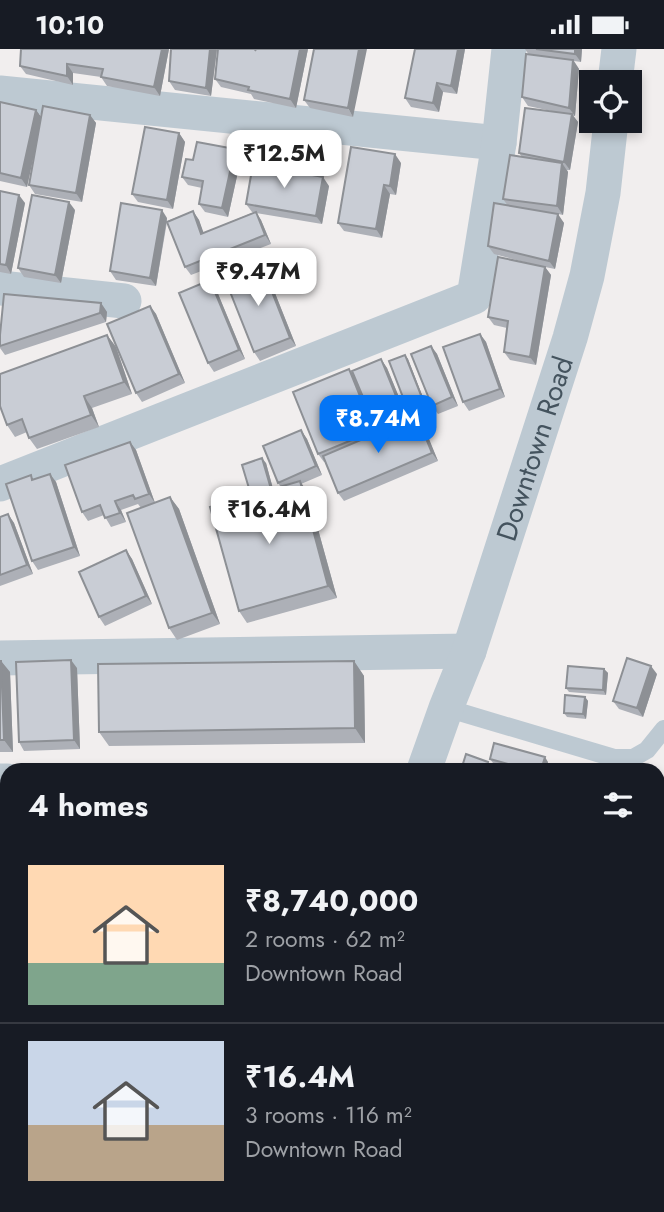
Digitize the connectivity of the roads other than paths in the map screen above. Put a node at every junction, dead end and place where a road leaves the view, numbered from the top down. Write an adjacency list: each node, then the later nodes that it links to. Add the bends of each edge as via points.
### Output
1 (509, 49): 6 (street)
2 (619, 49): 3 (street)
3 (616, 70)
4 (0, 93): 6 (street)
5 (610, 133): 10 (street, Downtown Road, via 587,276)
6 (499, 143): 9 (street, via 474,297)
7 (0, 288): 8 (street)
8 (124, 301)
9 (0, 484)
10 (469, 651): 11 (street); 12 (street, Downtown Road)
11 (0, 658)
12 (446, 708): 13 (lane, via 614,758 633,758 647,750); 14 (street, Downtown Road)
13 (664, 729)
14 (426, 763)

